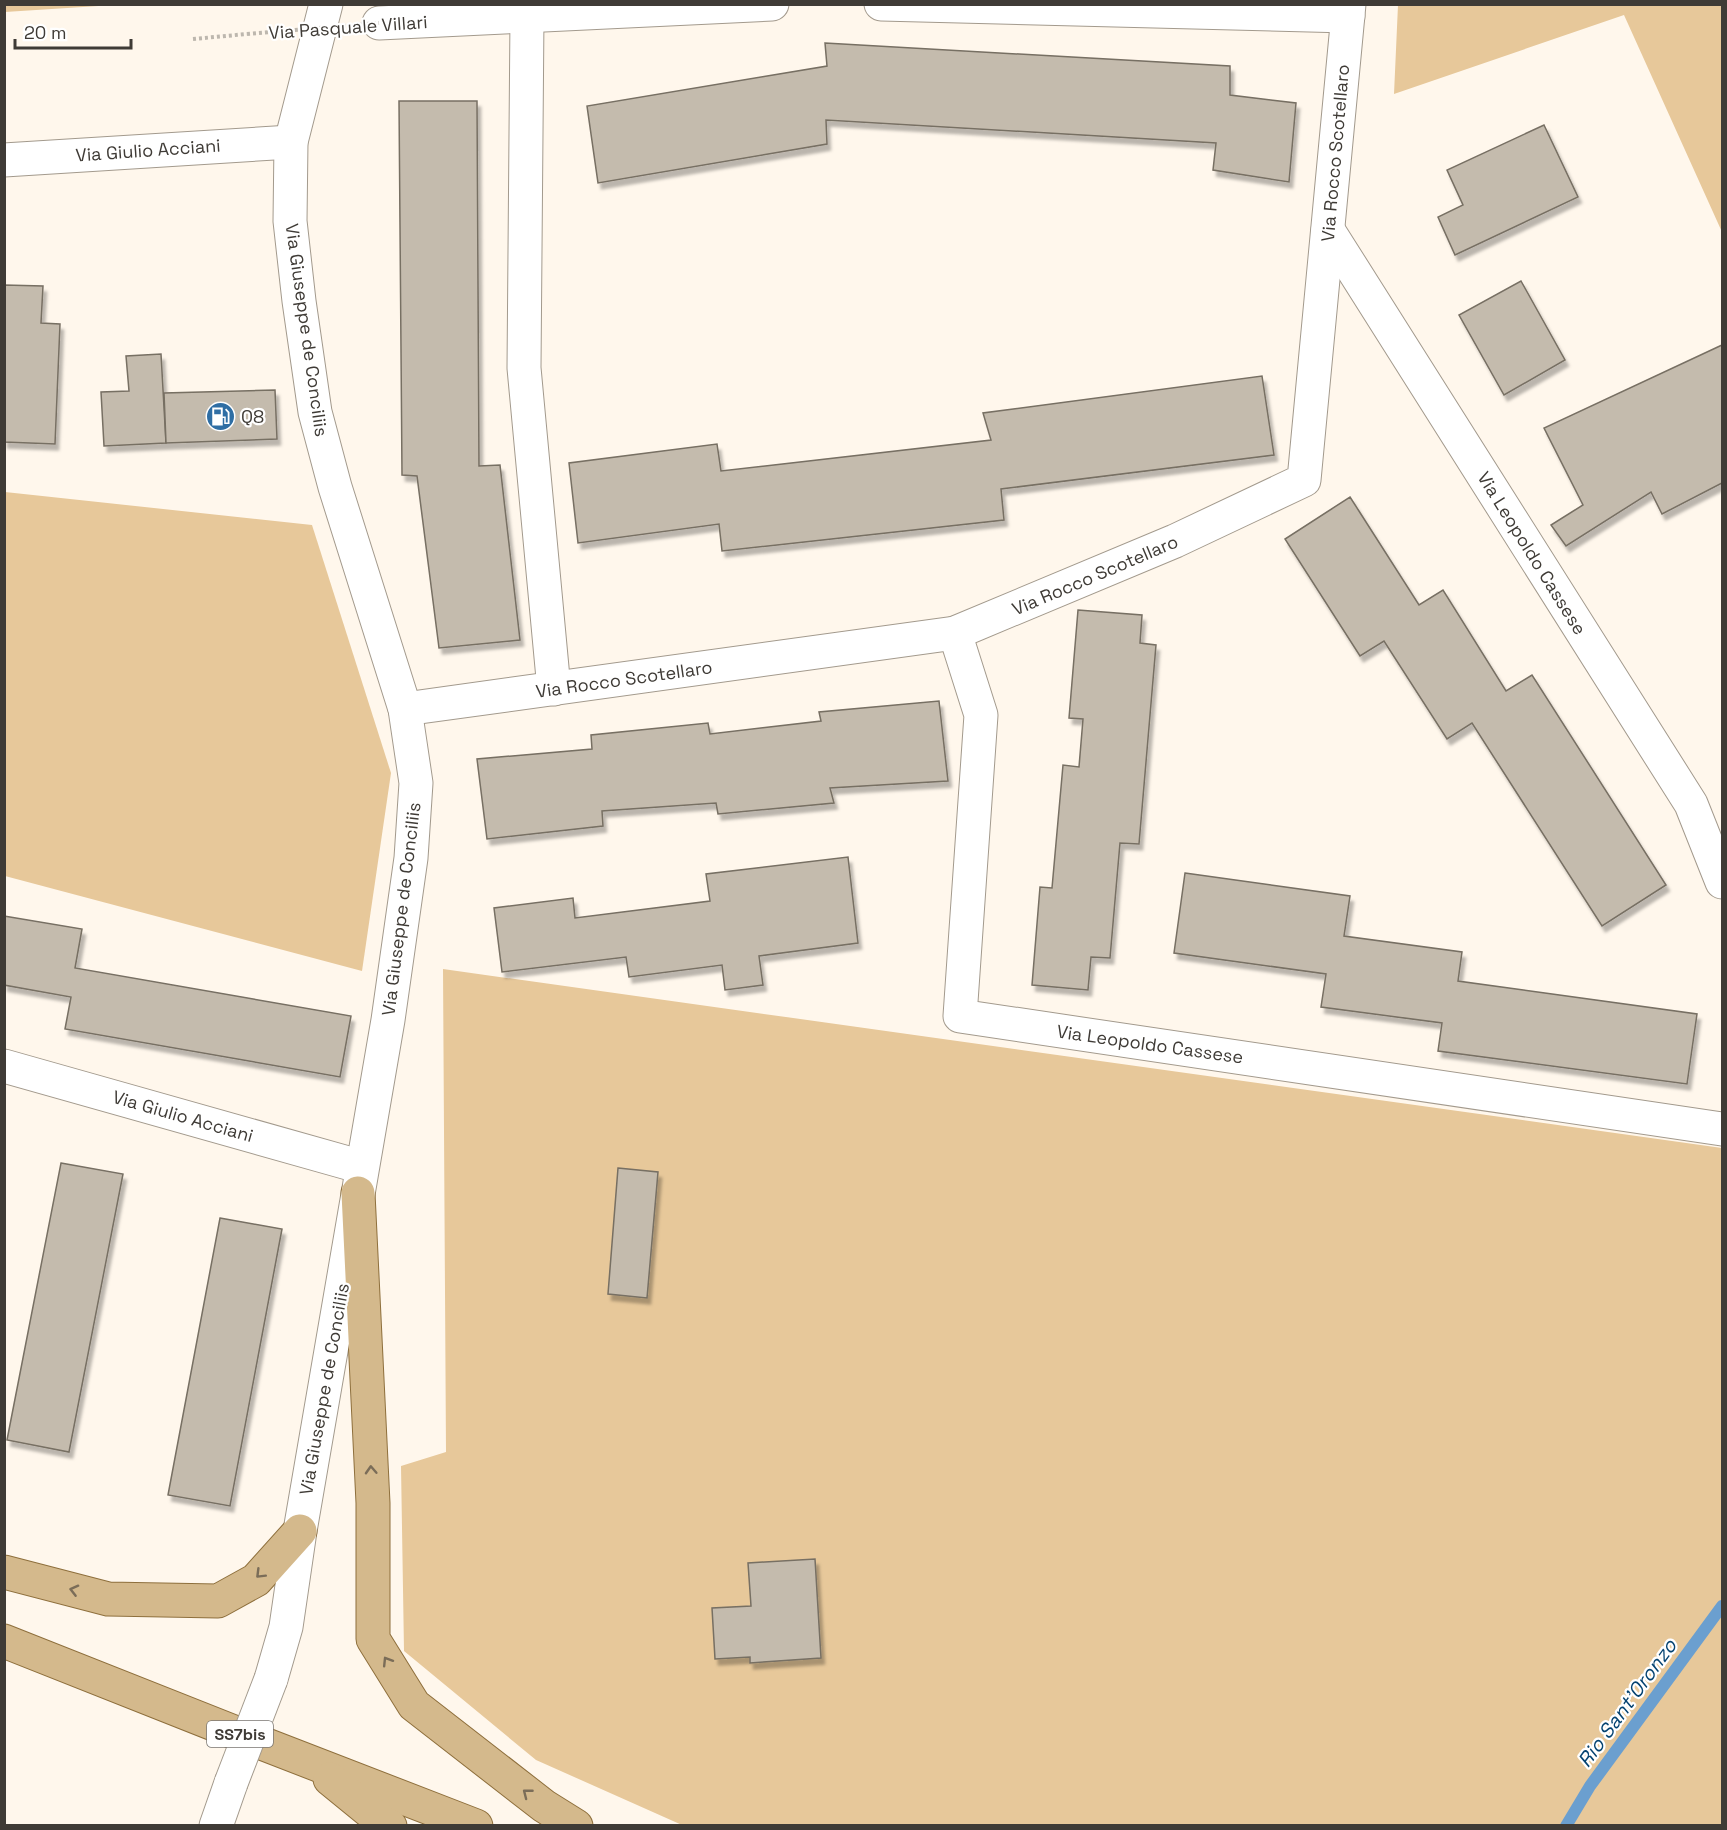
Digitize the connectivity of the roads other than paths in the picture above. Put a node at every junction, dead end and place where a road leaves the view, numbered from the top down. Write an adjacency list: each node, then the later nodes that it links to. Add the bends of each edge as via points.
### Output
1 (326, 4): 7 (street, Via Giuseppe de Conciliis)
2 (772, 4): 5 (street, Via Pasquale Villari)
3 (881, 4): 4 (street)
4 (1349, 10): 9 (street, Via Rocco Scotellaro)
5 (527, 16): 6 (street, Via Pasquale Villari); 11 (street, via 524,368)
6 (379, 23)
7 (291, 142): 8 (street, Via Giulio Acciani); 12 (street, Via Giuseppe de Conciliis, via 290,221 315,412)
8 (4, 160)
9 (1328, 230): 10 (street, Via Rocco Scotellaro, via 1304,480 1175,541); 13 (street, Via Leopoldo Cassese, via 1691,804)
10 (955, 633): 11 (street, Via Rocco Scotellaro); 15 (street, Via Leopoldo Cassese, via 981,715 960,1016)
11 (554, 689): 12 (street, Via Rocco Scotellaro)
12 (405, 709): 16 (street, Via Giuseppe de Conciliis, via 416,783 411,858)
13 (1722, 882)
14 (4, 1066): 16 (street, Via Giulio Acciani)
15 (1722, 1129)
16 (360, 1180): 17 (street, Via Giuseppe de Conciliis); 24 (main road, one-way to 16, via 543,1806 414,1705 373,1639 373,1503)
17 (300, 1532): 18 (main road, one-way to 18, via 256,1580 218,1601 108,1599); 21 (street, Via Giuseppe de Conciliis, bridge, via 286,1627 271,1679)
18 (4, 1572)
19 (4, 1641): 20 (main road, SS7bis)
20 (307, 1761): 22 (main road); 23 (main road, SS7bis)
21 (216, 1826)
22 (390, 1826)
23 (476, 1826)
24 (576, 1826)

